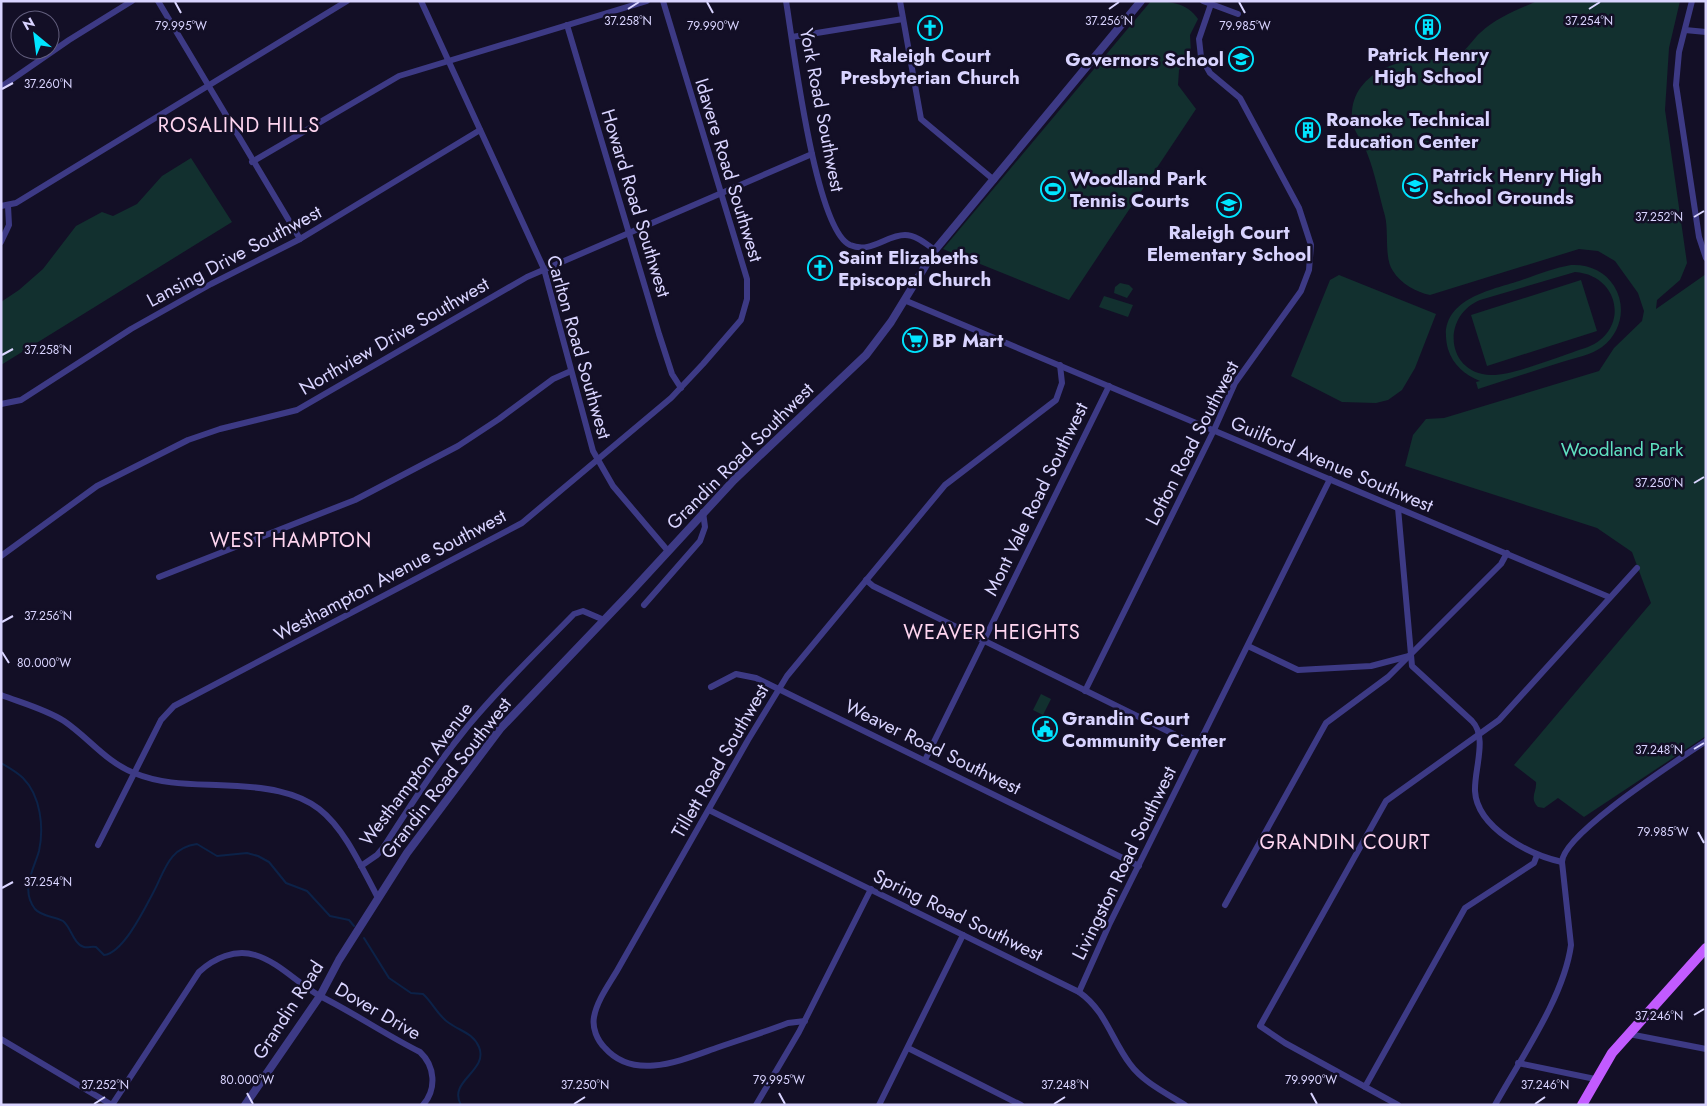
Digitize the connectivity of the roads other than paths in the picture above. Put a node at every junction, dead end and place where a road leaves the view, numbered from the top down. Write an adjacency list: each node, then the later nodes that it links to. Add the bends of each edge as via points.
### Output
1 (132, 1): 21 (street)
2 (158, 1): 20 (street)
3 (346, 1): 20 (street)
4 (421, 1): 19 (street, Carlton Road Southwest)
5 (647, 1): 15 (street)
6 (663, 1): 26 (street, Idavere Road Southwest)
7 (786, 1): 18 (street, York Road Southwest)
8 (900, 1): 14 (street)
9 (1141, 1): 25 (street, Grandin Road Southwest)
10 (1203, 1): 12 (street)
11 (1692, 1): 16 (street)
12 (1211, 4): 13 (street); 41 (street, Lofton Road Southwest, via 1199,39 1201,58 1210,73 1240,98 1300,208 1310,237 1311,255 1302,291 1238,376)
13 (1238, 14)
14 (903, 19): 18 (street); 25 (street, via 921,119)
15 (567, 25): 19 (street); 28 (street, Howard Road Southwest)
16 (1684, 30): 17 (street); 32 (street, via 1676,72 1677,102 1698,237)
17 (1706, 32)
18 (792, 37): 23 (street, York Road Southwest)
19 (447, 62): 22 (street, Carlton Road Southwest); 24 (street, via 389,81)
20 (207, 86): 24 (street); 27 (street)
21 (1, 87)
22 (480, 130): 29 (street, Lansing Drive Southwest); 33 (street, Carlton Road Southwest)
23 (812, 154): 26 (street, Northview Drive Southwest); 31 (street, York Road Southwest, via 828,212 843,241 862,247 904,235)
24 (252, 162): 29 (street)
25 (994, 180): 31 (street, Grandin Road Southwest)
26 (721, 194): 28 (street, Northview Drive Southwest); 35 (street, Idavere Road Southwest, via 748,286 741,320)
27 (4, 206): 30 (street, via 9,225)
28 (629, 233): 33 (street, Northview Drive Southwest); 39 (street, Howard Road Southwest, via 672,374)
29 (300, 240): 40 (street, Lansing Drive Southwest, via 157,314 21,400)
30 (1, 242)
31 (935, 250): 34 (street, Grandin Road Southwest)
32 (1706, 258)
33 (544, 269): 37 (street, Carlton Road Southwest); 48 (street, Northview Drive Southwest, via 508,286 297,410 196,437 96,486)
34 (904, 300): 36 (street, Guilford Avenue Southwest); 45 (street, Grandin Road Southwest, via 866,355)
35 (723, 342): 39 (street, Westhampton Avenue Southwest)
36 (1060, 365): 38 (street, Guilford Avenue Southwest); 51 (street, Tillett Road Southwest, via 1062,383 1056,400 946,484)
37 (571, 371): 42 (street, Carlton Road Southwest); 50 (street, via 552,379 458,446 355,500)
38 (1109, 386): 41 (street, Guilford Avenue Southwest); 55 (street, Mont Vale Road Southwest)
39 (681, 388): 42 (street, Westhampton Avenue Southwest)
40 (1, 404)
41 (1214, 430): 43 (street, Guilford Avenue Southwest); 60 (street, Lofton Road Southwest)
42 (597, 460): 46 (street, Carlton Road Southwest, via 612,486); 66 (street, Westhampton Avenue Southwest, via 508,532 174,706 161,720)
43 (1330, 479): 44 (street, Guilford Avenue Southwest); 56 (street, Livingston Road Southwest)
44 (1398, 508): 47 (street, Guilford Avenue Southwest); 57 (street)
45 (703, 512): 46 (street, Grandin Road Southwest); 53 (street, via 705,528 700,541)
46 (668, 550): 54 (street, Grandin Road Southwest)
47 (1506, 553): 52 (street, Guilford Avenue Southwest); 57 (street, via 1501,564)
48 (1, 556)
49 (1637, 568): 52 (street)
50 (159, 577)
51 (866, 580): 55 (street); 59 (street, Tillett Road Southwest)
52 (1609, 597): 62 (street, via 1506,712)
53 (644, 604)
54 (604, 620): 71 (street, Westhampton Avenue, via 583,611 574,614 529,659 464,732 383,848); 74 (street, Grandin Road Southwest, via 500,729 418,838)
55 (983, 640): 60 (street); 65 (street, Mont Vale Road Southwest)
56 (1248, 646): 57 (street, via 1298,670 1371,666); 64 (street, Livingston Road Southwest)
57 (1410, 656): 62 (street, via 1413,669 1476,725); 75 (street, via 1388,677 1326,723)
58 (711, 687): 59 (street, Weaver Road Southwest, via 734,674 742,674)
59 (778, 688): 65 (street, Weaver Road Southwest); 67 (street, Tillett Road Southwest)
60 (1085, 691): 64 (street)
61 (1, 695): 66 (street, via 56,716 110,760)
62 (1479, 736): 69 (street, via 1475,786 1479,808 1507,836); 88 (street, via 1386,801 1261,1028)
63 (1706, 741): 70 (street, via 1605,812 1564,852)
64 (1198, 746): 72 (street, Livingston Road Southwest)
65 (924, 760): 72 (street, Weaver Road Southwest)
66 (134, 774): 68 (street, Westhampton Avenue Southwest); 71 (street, via 168,783 262,787 299,797 335,822 351,844)
67 (709, 810): 73 (street, Spring Road Southwest); 81 (street, Tillett Road Southwest, via 596,1009 594,1025 599,1040 620,1060 661,1065 788,1023)
68 (98, 846)
69 (1537, 855): 70 (street); 88 (street, via 1534,863 1465,908)
70 (1562, 862): 86 (street, via 1570,956 1555,997)
71 (361, 866): 74 (street)
72 (1139, 866): 79 (street, Livingston Road Southwest)
73 (871, 889): 77 (street, Spring Road Southwest); 81 (street)
74 (378, 898): 76 (street, Grandin Road Southwest)
75 (1225, 905)
76 (358, 931): 80 (street, Grandin Road)
77 (963, 935): 79 (street, Spring Road Southwest); 84 (street)
78 (1706, 948): 82 (main road)
79 (1079, 992): 95 (street, Spring Road Southwest, via 1096,1006 1138,1073)
80 (320, 996): 89 (street, Dover Drive, via 269,961 254,955 237,954 214,961 191,981); 90 (street, Grandin Road); 91 (street, Dover Drive, via 425,1057 433,1087)
81 (805, 1021): 92 (street)
82 (1629, 1034): 85 (street); 87 (main road)
83 (1, 1039): 89 (street)
84 (908, 1048): 93 (street); 94 (street)
85 (1706, 1049)
86 (1518, 1063): 87 (street); 97 (street)
87 (1596, 1079): 98 (main road)
88 (1365, 1087): 96 (street)
89 (112, 1105)
90 (245, 1105)
91 (423, 1105)
92 (756, 1105)
93 (879, 1105)
94 (1021, 1105)
95 (1185, 1105)
96 (1398, 1105)
97 (1495, 1105)
98 (1582, 1105)

